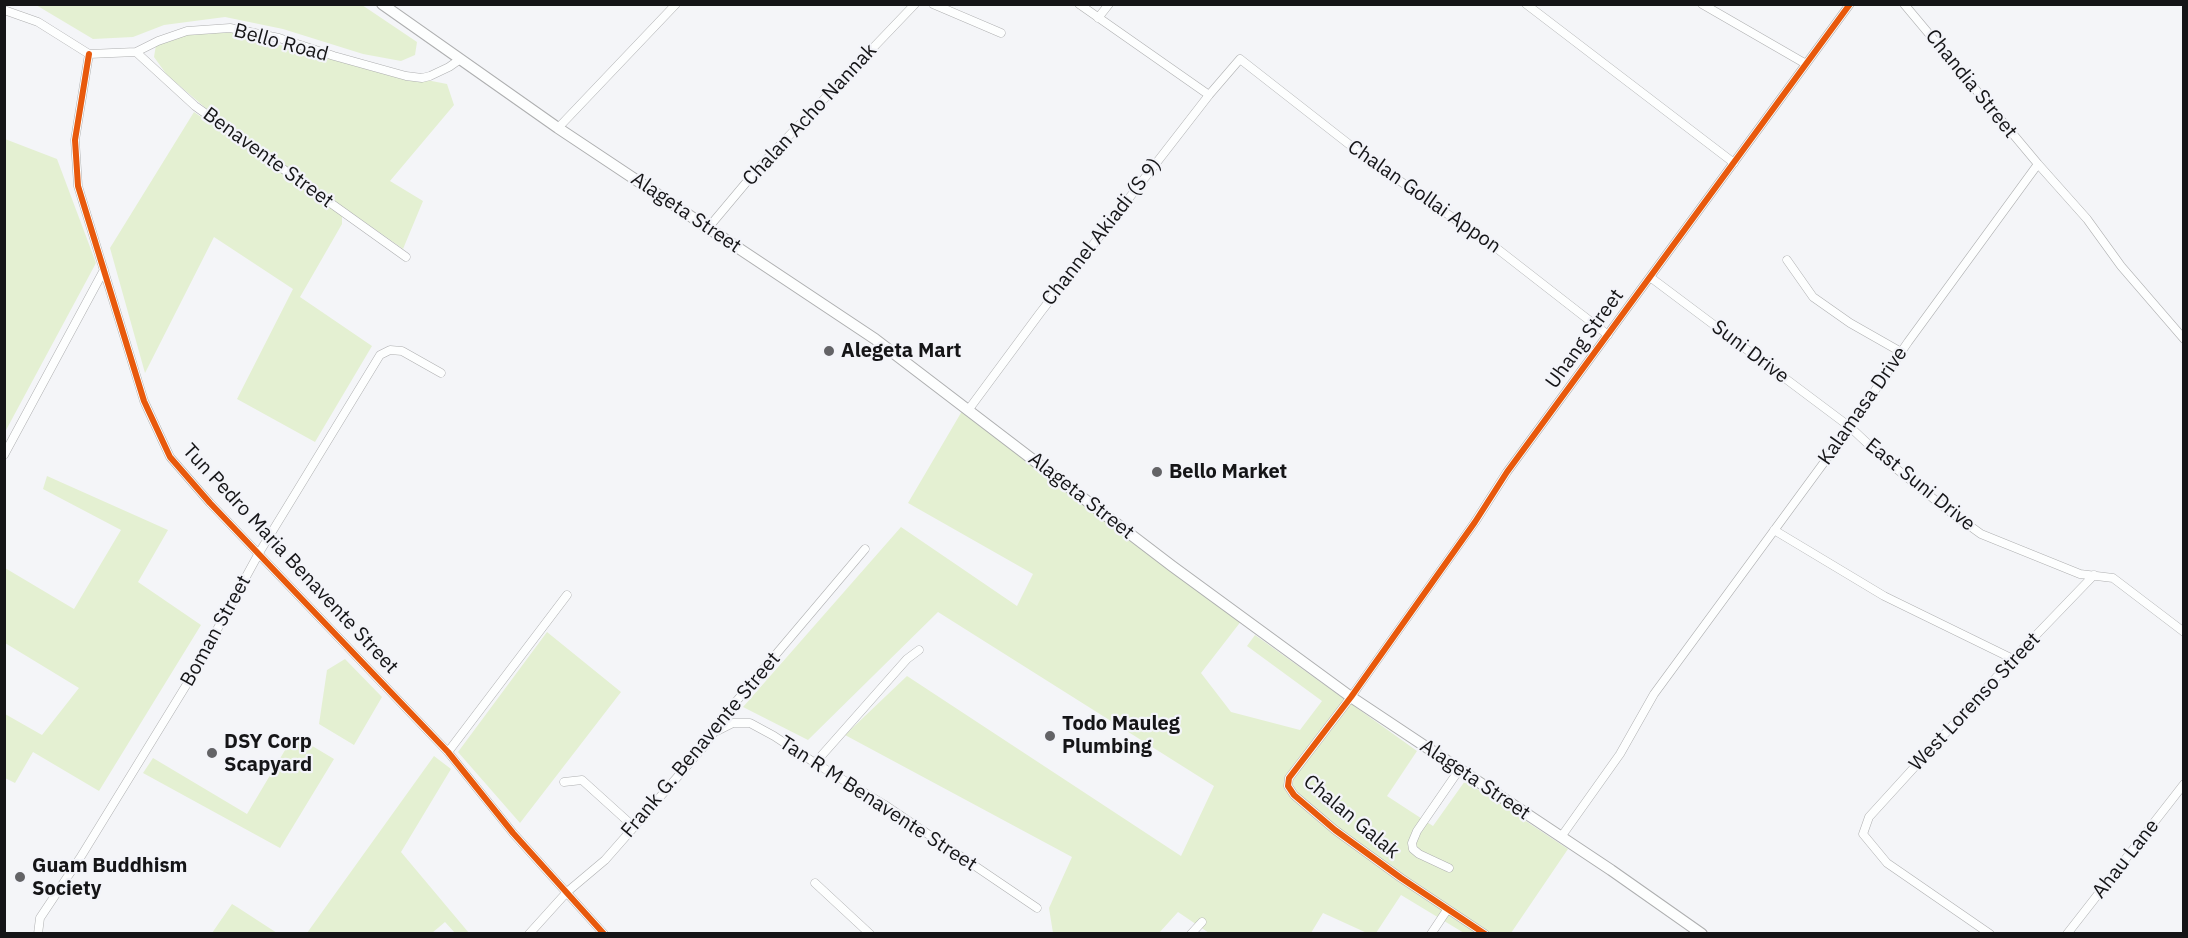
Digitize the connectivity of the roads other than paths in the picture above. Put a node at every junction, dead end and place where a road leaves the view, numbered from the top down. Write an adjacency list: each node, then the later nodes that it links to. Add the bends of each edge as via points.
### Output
1 (382, 4): 17 (main road, Alageta Street)
2 (676, 4): 20 (street)
3 (915, 4): 23 (street, Chalan Acho Nannak, via 760,166)
4 (933, 4): 13 (street)
5 (1079, 4): 12 (street)
6 (1109, 4): 12 (street)
7 (1526, 4): 21 (street)
8 (1702, 4): 18 (street)
9 (1850, 4): 18 (street, Uhang Street)
10 (1904, 4): 22 (street, Chandia Street)
11 (4, 10): 15 (street, via 38,22)
12 (1098, 18): 19 (street)
13 (1001, 33)
14 (136, 52): 15 (street, Bello Road); 17 (street, Bello Road, via 187,31 230,28 279,38 406,76 430,76); 24 (street, Benavente Street, via 195,106)
15 (89, 54): 26 (street, Tun Pedro Maria Benavente Street, via 75,161 78,186)
16 (1240, 59): 19 (street, Channel Akiadi (S 9)); 28 (street, Chalan Gollai Appon, via 1364,156 1495,246)
17 (459, 60): 20 (main road, Alageta Street)
18 (1806, 64): 21 (street, Uhang Street)
19 (1209, 95): 32 (street, Channel Akiadi (S 9))
20 (558, 128): 23 (main road, Alageta Street)
21 (1734, 163): 27 (street, Uhang Street)
22 (2038, 164): 29 (street); 30 (street, Kalamasa Drive)
23 (708, 228): 32 (main road, Alageta Street, via 843,317)
24 (406, 257)
25 (1787, 260): 30 (street, via 1813,297)
26 (104, 270): 34 (street); 37 (street, Tun Pedro Maria Benavente Street, via 144,401 170,457)
27 (1650, 277): 28 (street, Uhang Street); 33 (street, Suni Drive)
28 (1608, 335): 43 (street, Uhang Street, via 1507,472)
29 (2184, 339)
30 (1901, 352): 33 (street, Kalamasa Drive)
31 (441, 373): 37 (street, Boman Street, via 402,351 390,350 380,355)
32 (969, 409): 43 (main road, Alageta Street, via 1172,566)
33 (1850, 427): 35 (street, Kalamasa Drive); 38 (street, East Suni Drive, via 1883,458 1982,534 2080,574)
34 (4, 455)
35 (1774, 530): 42 (street, via 1884,596); 51 (street, Kalamasa Drive, via 1654,694 1620,754)
36 (865, 549): 44 (street, Frank G. Benavente Street)
37 (259, 553): 45 (street, Tun Pedro Maria Benavente Street); 58 (street, Boman Street, via 190,679 40,918)
38 (2094, 575): 40 (street, East Suni Drive, via 2113,578); 42 (street, West Lorenso Street)
39 (567, 595): 45 (street)
40 (2184, 632)
41 (919, 650): 46 (street)
42 (2013, 659): 66 (street, West Lorenso Street, via 1869,817 1863,834 1887,863)
43 (1351, 697): 47 (main road, Alageta Street); 56 (street, Chalan Galak, via 1292,774 1290,790 1369,855)
44 (713, 733): 46 (street, Tan R M Benavente Street, via 733,723 750,723); 50 (street, Frank G. Benavente Street)
45 (448, 752): 54 (street, Tun Pedro Maria Benavente Street)
46 (815, 764): 55 (street, Tan R M Benavente Street, via 885,805)
47 (1459, 770): 51 (main road, Alageta Street); 52 (street, via 1412,843 1419,854)
48 (564, 782): 50 (street, via 582,780)
49 (2184, 784): 67 (street, Ahau Lane)
50 (634, 827): 54 (street, Frank G. Benavente Street)
51 (1561, 837): 65 (main road, Alageta Street)
52 (1449, 868)
53 (815, 883): 61 (street)
54 (567, 892): 59 (street, Frank G. Benavente Street); 60 (street, Tun Pedro Maria Benavente Street)
55 (1037, 908)
56 (1447, 910): 63 (street); 64 (street, Chalan Galak)
57 (1202, 922): 62 (street)
58 (38, 933)
59 (530, 933)
60 (604, 933)
61 (870, 933)
62 (1191, 933)
63 (1431, 933)
64 (1485, 933)
65 (1702, 933)
66 (1990, 933)
67 (2067, 933)

